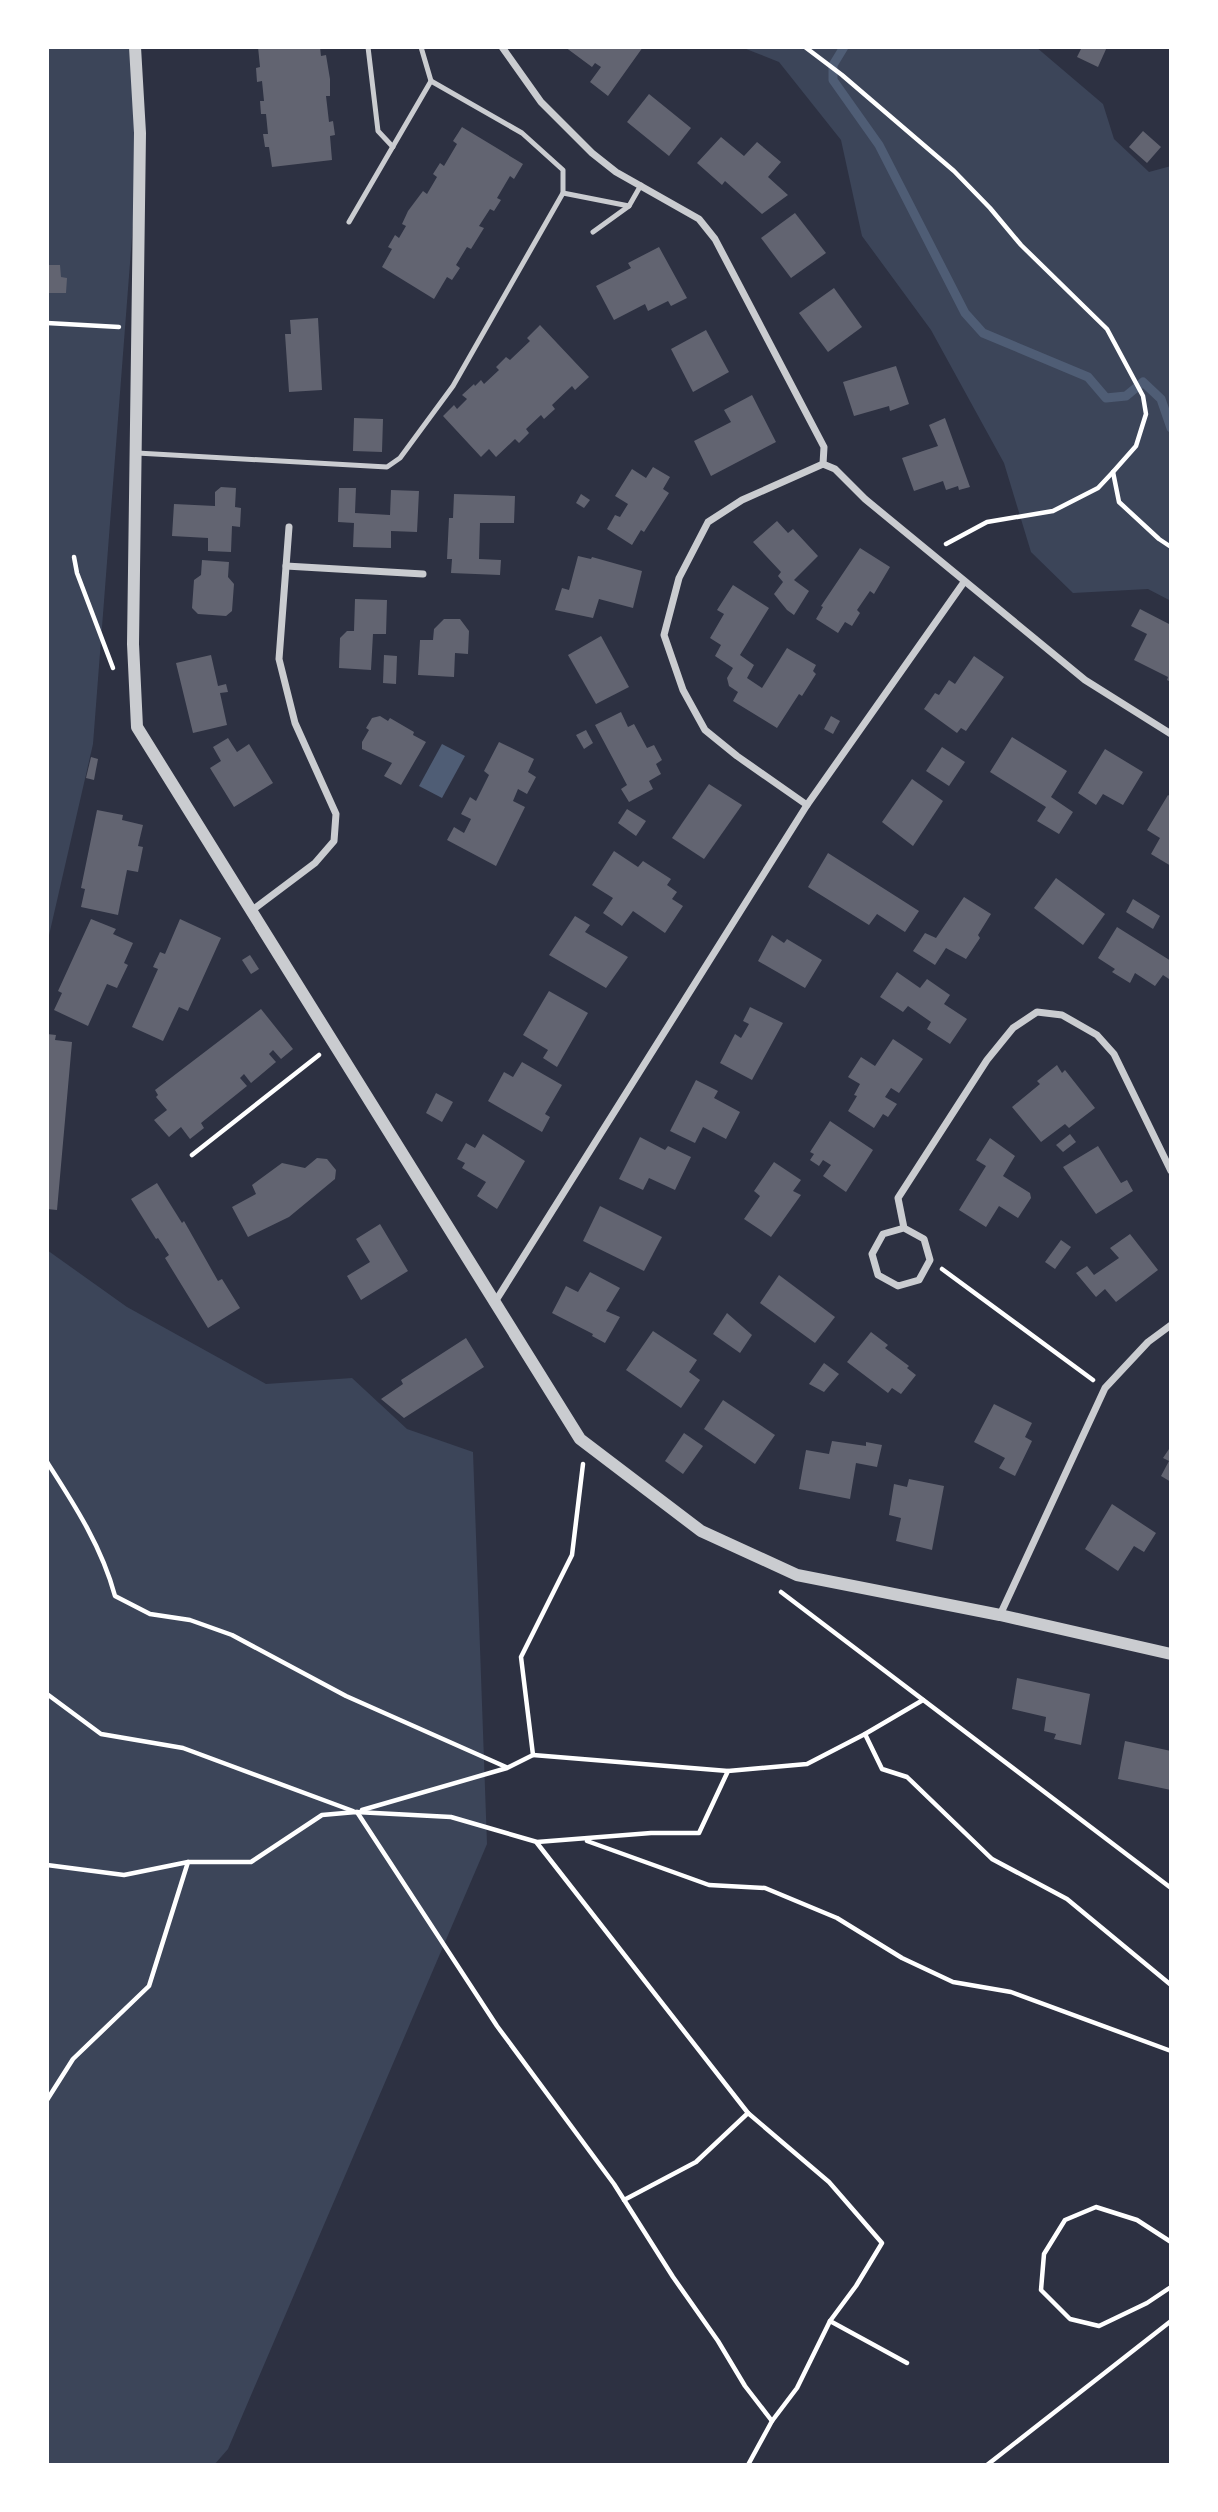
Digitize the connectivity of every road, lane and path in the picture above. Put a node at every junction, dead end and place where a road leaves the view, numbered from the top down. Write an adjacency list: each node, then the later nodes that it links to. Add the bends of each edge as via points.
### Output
1 (135, 47): 14 (street, via 140,133)
2 (368, 47): 7 (lane, via 377,131)
3 (421, 47): 6 (lane)
4 (502, 47): 8 (street, via 549,111 592,153)
5 (806, 47): 17 (path, via 954,171 1107,329 1143,396 1146,414 1136,446)
6 (431, 81): 7 (lane); 9 (lane, via 522,133 562,170)
7 (393, 147): 11 (lane)
8 (641, 185): 10 (lane); 16 (street, via 699,219 715,239 824,447)
9 (563, 193): 10 (lane); 15 (lane, via 453,386 400,458 387,467)
10 (629, 206): 12 (lane)
11 (349, 222)
12 (593, 232)
13 (47, 323): 14 (path)
14 (137, 328): 15 (street)
15 (136, 453): 28 (street, via 133,644 137,727)
16 (823, 464): 20 (street, via 835,468); 27 (street, via 742,500 709,522 679,578 664,635 683,690 705,730)
17 (1114, 472): 19 (path, via 1119,502); 20 (path, via 1098,488 1053,511 987,522)
18 (289, 527): 22 (street)
19 (1171, 547)
20 (929, 552): 24 (street)
21 (74, 557): 25 (path)
22 (286, 566): 23 (street); 28 (street, via 279,659 295,723 336,814 334,841 315,863)
23 (423, 575)
24 (964, 582): 26 (street, via 1085,680); 27 (street)
25 (117, 680)
26 (1171, 734)
27 (807, 805): 34 (street)
28 (251, 911): 34 (street)
29 (313, 1059): 30 (path)
30 (192, 1155)
31 (1171, 1171): 32 (street, via 1114,1054 1097,1035 1062,1015 1037,1012 1013,1027 987,1060 898,1198)
32 (904, 1228): 33 (street, via 924,1239); 33 (street, via 883,1234 877,1244 872,1254 878,1275 898,1286 919,1280)
33 (930, 1261): 36 (path)
34 (495, 1302): 37 (street)
35 (1171, 1325): 36 (street, via 1148,1342)
36 (1105, 1388): 40 (street)
37 (586, 1443): 40 (street, via 701,1531 797,1576); 45 (path, via 572,1555 521,1657)
38 (47, 1462): 46 (path, via 108,1569 115,1596 150,1614 190,1620 232,1636 346,1696)
39 (779, 1590): 43 (path)
40 (1000, 1615): 41 (street)
41 (1171, 1654)
42 (47, 1694): 48 (path, via 101,1734 183,1748)
43 (923, 1700): 44 (path); 53 (path)
44 (865, 1734): 47 (path, via 807,1764); 54 (path, via 882,1769 907,1777 992,1859 1067,1899)
45 (533, 1755): 46 (path); 47 (path)
46 (507, 1768): 48 (path)
47 (728, 1771): 49 (path, via 699,1833)
48 (356, 1811): 50 (path, via 452,1816); 51 (path, via 322,1815 251,1862); 58 (path, via 497,2026)
49 (584, 1840): 50 (path); 55 (path, via 709,1885 765,1888 837,1918 902,1958 953,1982 1012,1992)
50 (537, 1842): 57 (path)
51 (188, 1862): 52 (path, via 124,1875); 56 (path, via 149,1986 73,2059)
52 (47, 1865)
53 (1171, 1888)
54 (1171, 1985)
55 (1171, 2051)
56 (47, 2100)
57 (748, 2113): 58 (path, via 696,2162); 62 (path, via 829,2182 882,2243)
58 (624, 2200): 64 (path)
59 (1171, 2242): 60 (path, via 1137,2220 1096,2207 1065,2220 1044,2254 1041,2290 1070,2319 1098,2326)
60 (1171, 2287)
61 (1171, 2321): 66 (path)
62 (830, 2322): 63 (path); 64 (path, via 797,2388)
63 (907, 2363)
64 (772, 2421): 65 (path)
65 (748, 2465)
66 (987, 2465)

